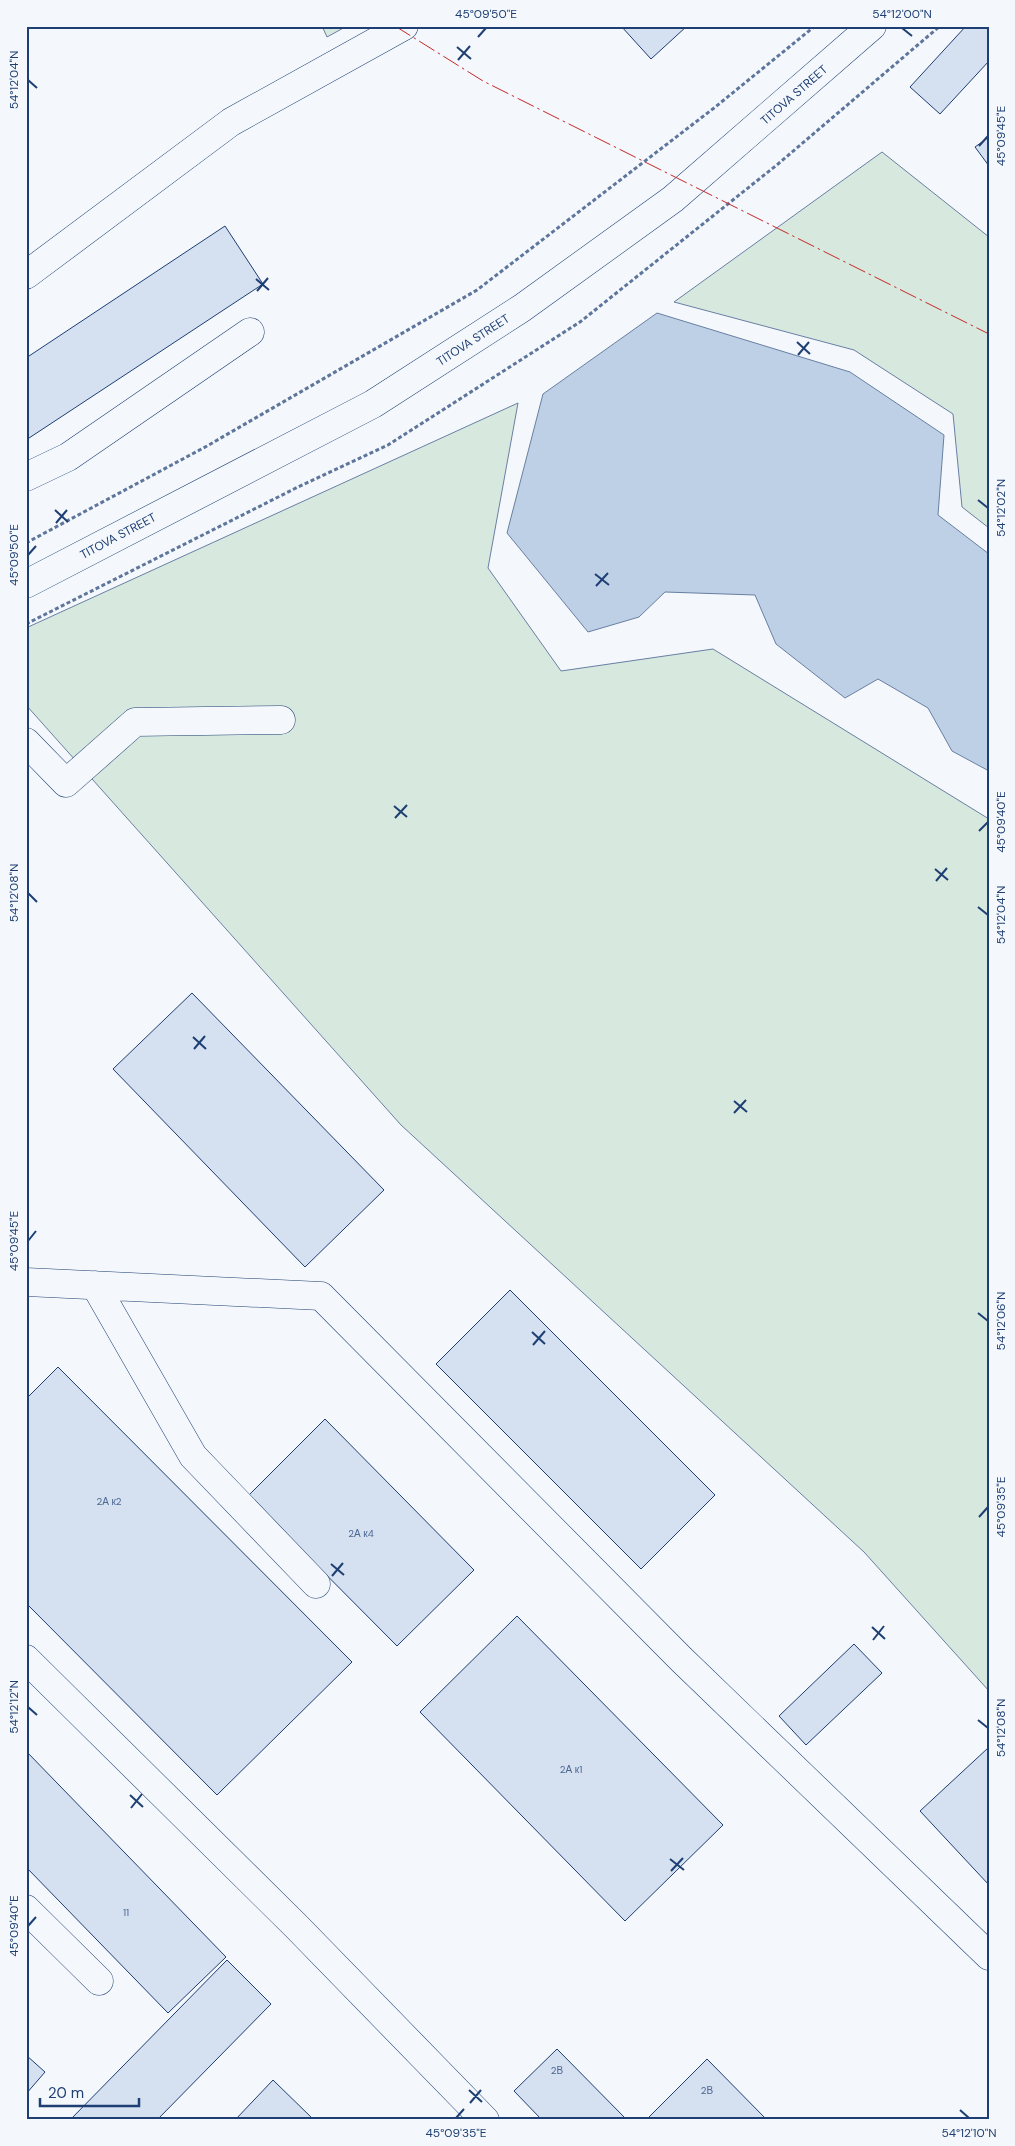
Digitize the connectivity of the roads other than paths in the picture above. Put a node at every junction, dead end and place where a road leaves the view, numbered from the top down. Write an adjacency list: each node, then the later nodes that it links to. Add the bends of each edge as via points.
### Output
1 (404, 26): 3 (main road, via 231,122)
2 (872, 26): 6 (main road, TITOVA STREET, via 673,199 522,308 373,404)
3 (26, 275)
4 (250, 332): 5 (main road, via 68,457)
5 (26, 477)
6 (26, 584)
7 (282, 720): 8 (main road, via 135,722 66,783)
8 (26, 742)
9 (26, 1282): 10 (main road)
10 (95, 1285): 11 (main road, via 193,1456); 14 (main road, via 321,1296 681,1659)
11 (316, 1584)
12 (26, 1659): 16 (main road, via 297,1927)
13 (26, 1909): 15 (main road)
14 (989, 1956)
15 (99, 1981)
16 (485, 2120)

